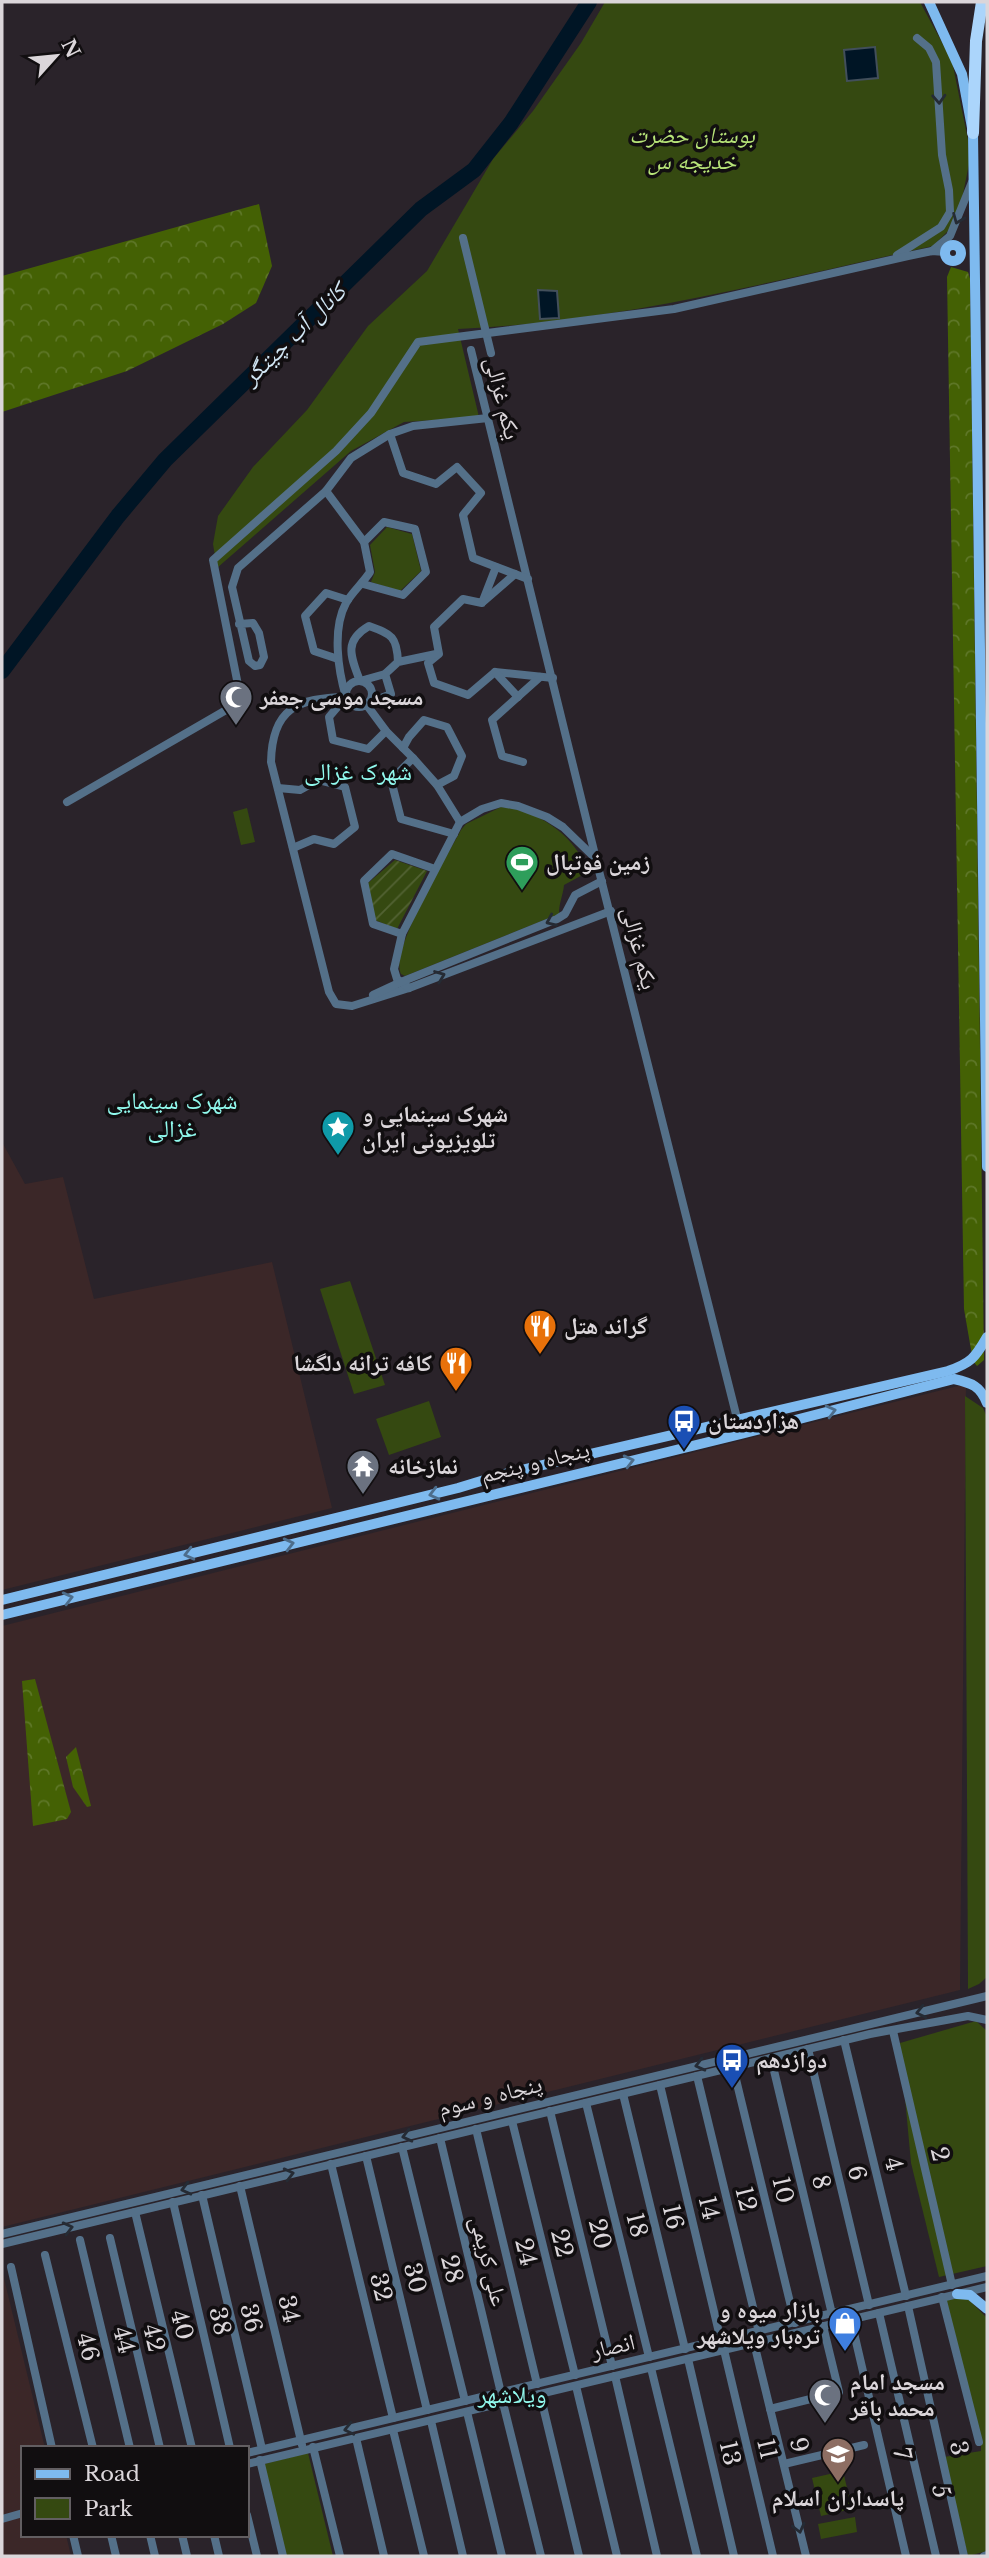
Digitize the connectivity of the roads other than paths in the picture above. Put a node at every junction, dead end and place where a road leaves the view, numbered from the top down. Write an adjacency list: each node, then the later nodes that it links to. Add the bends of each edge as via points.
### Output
1 (929, 2): 4 (main road, via 962,74)
2 (982, 2): 4 (highway)
3 (917, 38): 11 (street, one-way to 11, via 936,62 950,212 941,227)
4 (972, 133): 5 (main road)
5 (973, 180): 7 (main road); 8 (street, one-way to 8, via 950,236)
6 (463, 238): 13 (street)
7 (974, 239): 10 (main road); 12 (main road)
8 (932, 251): 9 (street); 11 (street)
9 (945, 252): 10 (main road, via 951,260)
10 (960, 253): 12 (main road)
11 (887, 260): 13 (street, via 674,309)
12 (975, 262): 61 (main road)
13 (486, 332): 15 (street); 45 (street, via 418,342 371,413 336,451 213,561 238,685 233,706)
14 (471, 350): 16 (street, یکم غزالی)
15 (491, 353)
16 (488, 418): 17 (street, via 413,426); 22 (street, یکم غزالی)
17 (390, 434): 18 (street, via 351,458); 20 (street, via 403,473 436,484 457,467 481,493 463,515 473,558)
18 (326, 491): 19 (street); 26 (street, via 238,568 232,587)
19 (364, 542): 23 (street, via 370,572); 23 (street, via 384,522 415,529 426,572 403,595)
20 (496, 567): 21 (street); 25 (street)
21 (515, 574): 22 (street); 25 (street)
22 (528, 579): 34 (street, یکم غزالی)
23 (363, 584): 24 (street)
24 (348, 600): 28 (street, via 342,612); 28 (street, via 326,593 305,616 314,651)
25 (482, 603): 27 (street, via 463,599 434,626)
26 (239, 624): 26 (street, via 249,661 260,665 264,657 259,633 253,623)
27 (439, 653): 29 (street); 31 (street, via 428,663 434,683 468,695)
28 (338, 659): 30 (street)
29 (398, 662): 32 (street); 35 (street, via 393,639 369,626 351,644)
30 (338, 670): 35 (street); 36 (street)
31 (495, 672): 33 (street); 37 (street)
32 (385, 674): 35 (street); 38 (street, via 391,694)
33 (540, 677): 34 (street); 37 (street)
34 (553, 678): 49 (street, یکم غزالی)
35 (360, 681): 36 (street, via 349,685); 38 (street, via 368,684 372,693)
36 (346, 697): 38 (street, via 354,706); 39 (street, via 329,717 333,740 368,749); 44 (street, via 303,702 286,716 272,748)
37 (518, 697): 42 (street, via 492,720 502,755)
38 (366, 704): 39 (street)
39 (386, 731): 40 (street)
40 (403, 748): 41 (street); 43 (street, via 424,720 447,727 461,756 454,776)
41 (412, 758): 43 (street); 47 (street, via 391,780 401,819)
42 (523, 762)
43 (437, 785): 46 (street)
44 (278, 788): 48 (street); 48 (street, via 300,790 318,780 345,787 355,827 334,844 314,839)
45 (67, 802)
46 (460, 822): 47 (street); 49 (street, via 501,803 518,806 563,827)
47 (454, 834): 50 (street)
48 (293, 848): 60 (street, via 329,992 337,1004)
49 (596, 859): 51 (street, یکم غزالی)
50 (435, 869): 56 (street); 56 (street, via 392,854 364,881 373,924)
51 (602, 881): 52 (street, via 575,894); 53 (street, یکم غزالی)
52 (570, 903): 54 (street, via 577,919); 55 (street, one-way to 55, via 565,914)
53 (611, 911): 54 (street); 65 (street, یکم غزالی)
54 (583, 921): 57 (street)
55 (526, 932): 57 (street); 58 (street)
56 (402, 933): 58 (street, via 394,969)
57 (531, 941): 59 (street, one-way to 57)
58 (401, 982): 59 (street); 60 (street)
59 (409, 988): 60 (street)
60 (352, 1006)
61 (987, 1167)
62 (987, 1337): 63 (main road, via 976,1357)
63 (951, 1375): 64 (main road, via 981,1389); 65 (main road, پنجاه و پنجم); 66 (main road, پنجاه و پنجم, one-way to 63)
64 (987, 1403)
65 (738, 1421): 66 (street, یکم غزالی); 67 (main road, پنجاه و پنجم, via 504,1474)
66 (741, 1434): 68 (main road, پنجاه و پنجم, one-way to 66)
67 (458, 1489): 68 (main road); 69 (main road, پنجاه و پنجم, one-way to 69)
68 (461, 1501): 70 (main road, پنجاه و پنجم, one-way to 68)
69 (2, 1600)
70 (2, 1615)
71 (987, 1996): 73 (street, پنجاه و سوم, one-way to 73)
72 (987, 2019): 74 (street, پنجاه و سوم, via 968,2016)
73 (869, 2029): 74 (street, پنجاه و سوم); 75 (street, پنجاه و سوم); 94 (street, پنجاه و سوم, one-way to 94)
74 (893, 2031): 102 (street, 2)
75 (844, 2040): 76 (street, پنجاه و سوم); 103 (street, 4)
76 (808, 2049): 77 (street, پنجاه و سوم); 105 (street, 6)
77 (771, 2058): 78 (street, پنجاه و سوم); 109 (street, 8)
78 (733, 2067): 79 (street, پنجاه و سوم); 111 (street, 10)
79 (697, 2076): 80 (street, پنجاه و سوم); 113 (street, 12)
80 (660, 2085): 81 (street, پنجاه و سوم); 114 (street, 14)
81 (623, 2094): 82 (street, پنجاه و سوم); 116 (street, 16)
82 (586, 2103): 83 (street, پنجاه و سوم); 118 (street, 18)
83 (550, 2111): 84 (street, پنجاه و سوم); 120 (street, 20)
84 (512, 2120): 85 (street, پنجاه و سوم); 122 (street, 22)
85 (476, 2129): 86 (street, پنجاه و سوم); 124 (street, 24)
86 (440, 2138): 87 (street, پنجاه و سوم); 126 (street, علی کریمی)
87 (402, 2147): 88 (street, پنجاه و سوم); 128 (street, 28)
88 (366, 2156): 89 (street, پنجاه و سوم); 131 (street, 30)
89 (331, 2164): 90 (street, پنجاه و سوم, one-way to 89); 133 (street, 32)
90 (240, 2186): 91 (street, پنجاه و سوم); 138 (street, 34)
91 (202, 2195): 92 (street, پنجاه و سوم); 147 (street, 36)
92 (173, 2202): 93 (street, پنجاه و سوم); 145 (street, 38)
93 (135, 2211): 97 (street, پنجاه و سوم, one-way to 93); 144 (street, 40)
94 (2, 2234)
95 (110, 2238): 143 (street, 42)
96 (80, 2240): 142 (street, 44)
97 (2, 2244)
98 (45, 2255): 141 (street, 46)
99 (12, 2267): 140 (street)
100 (987, 2276): 102 (street, انصار)
101 (987, 2287): 102 (street, انصار)
102 (955, 2289): 103 (street, انصار); 104 (street, انصار); 107 (main road)
103 (906, 2296): 105 (street, انصار)
104 (942, 2297): 106 (street, انصار); 137 (street)
105 (869, 2305): 109 (street, انصار)
106 (908, 2306): 108 (street, انصار); 182 (street, 3)
107 (987, 2309)
108 (879, 2313): 110 (street, انصار); 181 (street, 5)
109 (832, 2314): 111 (street, انصار)
110 (851, 2320): 112 (street, انصار); 180 (street, 7)
111 (795, 2323): 113 (street, انصار)
112 (823, 2326): 115 (street, انصار); 130 (street, via 839,2392)
113 (759, 2332): 114 (street, انصار)
114 (721, 2340): 116 (street, انصار)
115 (754, 2343): 117 (street, انصار); 130 (street, 9)
116 (685, 2349): 118 (street, انصار)
117 (724, 2350): 119 (street, انصار); 178 (street, 11)
118 (649, 2357): 120 (street, انصار)
119 (688, 2359): 121 (street, انصار); 177 (street, 13)
120 (612, 2366): 122 (street, انصار)
121 (651, 2368): 123 (street, انصار); 176 (street)
122 (575, 2375): 124 (street, انصار)
123 (615, 2376): 125 (street, انصار); 175 (street)
124 (537, 2384): 126 (street, انصار)
125 (576, 2386): 127 (street, انصار); 174 (street)
126 (502, 2393): 128 (street, انصار)
127 (540, 2394): 129 (street, انصار); 173 (street)
128 (465, 2401): 131 (street, انصار)
129 (503, 2403): 132 (street, انصار); 172 (street)
130 (771, 2409): 151 (street, 9)
131 (427, 2410): 133 (street, انصار)
132 (467, 2412): 134 (street, انصار); 171 (street)
133 (393, 2418): 138 (street, انصار, one-way to 138)
134 (431, 2421): 135 (street, انصار); 170 (street)
135 (393, 2430): 136 (street, انصار); 169 (street)
136 (356, 2438): 146 (street, انصار); 168 (street)
137 (979, 2442)
138 (302, 2445): 146 (street, انصار); 147 (street, انصار); 149 (street, انصار)
139 (864, 2445): 151 (street)
140 (52, 2446)
141 (93, 2446)
142 (130, 2446)
143 (160, 2446)
144 (192, 2446)
145 (230, 2446)
146 (313, 2447): 167 (street)
147 (262, 2449): 148 (street, انصار)
148 (248, 2453)
149 (260, 2460): 150 (street, انصار); 166 (street)
150 (248, 2464)
151 (784, 2464): 179 (street, 9, one-way to 179)
152 (21, 2514): 153 (street)
153 (2, 2519)
154 (248, 2519): 165 (street)
155 (73, 2537): 160 (street)
156 (111, 2537): 161 (street)
157 (150, 2537): 162 (street)
158 (182, 2537): 163 (street)
159 (214, 2537): 164 (street)
160 (78, 2556)
161 (116, 2556)
162 (155, 2556)
163 (187, 2556)
164 (219, 2556)
165 (257, 2556)
166 (283, 2556)
167 (340, 2556)
168 (384, 2556)
169 (424, 2556)
170 (463, 2556)
171 (502, 2556)
172 (541, 2556)
173 (579, 2556)
174 (617, 2556)
175 (657, 2556)
176 (697, 2556)
177 (734, 2556)
178 (773, 2556)
179 (806, 2556)
180 (906, 2556)
181 (936, 2556)
182 (964, 2556)

